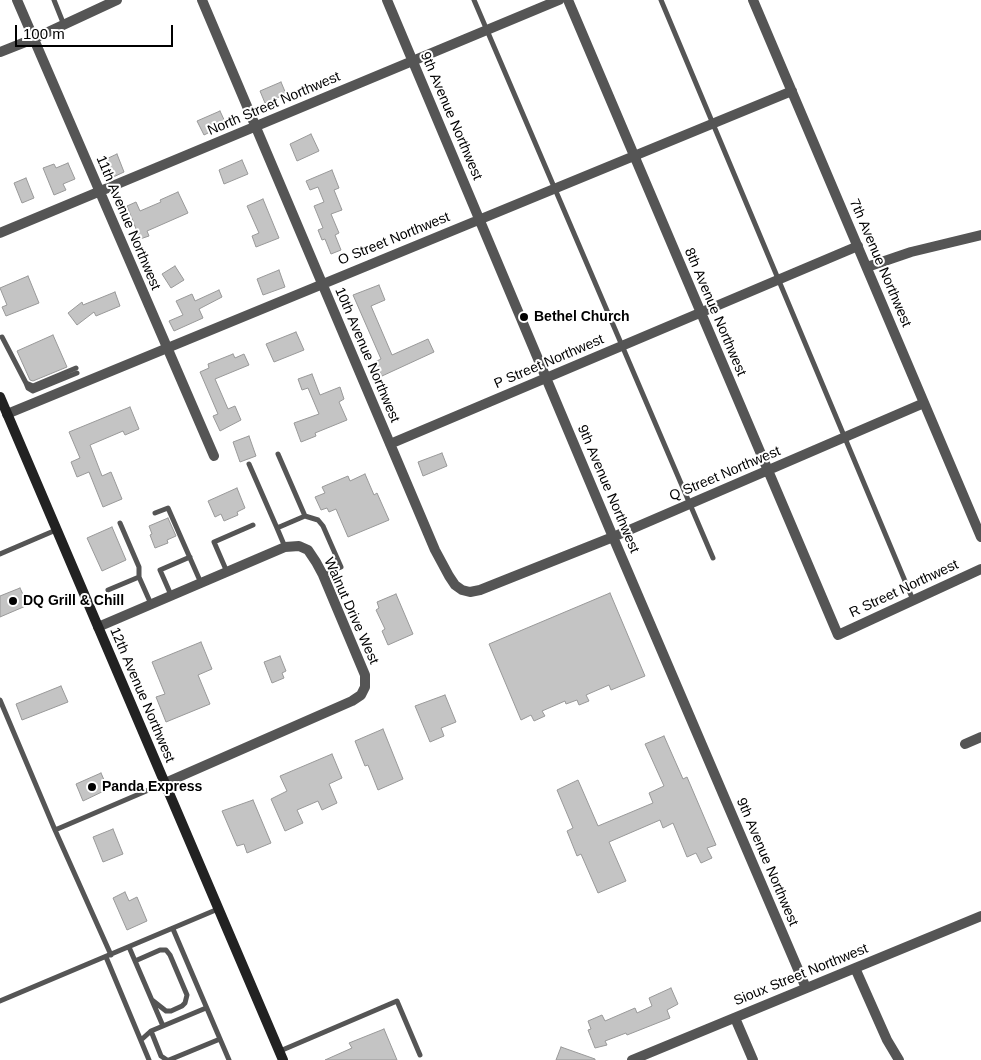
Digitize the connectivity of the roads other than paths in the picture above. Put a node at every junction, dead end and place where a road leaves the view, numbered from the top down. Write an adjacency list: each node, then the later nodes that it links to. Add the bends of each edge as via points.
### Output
1 (16, 0): 13 (street, 11th Avenue Northwest)
2 (54, 0): 11 (lane)
3 (117, 0): 11 (street)
4 (202, 0): 18 (street, 10th Avenue Northwest)
5 (388, 0): 15 (street, 9th Avenue Northwest)
6 (474, 0): 12 (lane)
7 (559, 0): 12 (street, North Street Northwest)
8 (568, 0): 19 (street, 8th Avenue Northwest)
9 (661, 0): 17 (lane)
10 (753, 0): 16 (street, 7th Avenue Northwest)
11 (64, 24): 13 (street)
12 (487, 30): 15 (street, North Street Northwest); 20 (lane)
13 (32, 39): 14 (street); 21 (street, 11th Avenue Northwest)
14 (0, 52)
15 (413, 61): 18 (street, North Street Northwest); 22 (street, 9th Avenue Northwest)
16 (792, 91): 17 (street, O Street Northwest); 25 (street, 7th Avenue Northwest)
17 (713, 123): 19 (street, O Street Northwest); 27 (lane)
18 (256, 127): 21 (street, North Street Northwest); 28 (street, 10th Avenue Northwest)
19 (634, 156): 20 (street, O Street Northwest); 29 (street, 8th Avenue Northwest)
20 (555, 188): 22 (street, O Street Northwest); 31 (lane)
21 (99, 191): 23 (street, North Street Northwest); 32 (street, 11th Avenue Northwest)
22 (480, 219): 28 (street, O Street Northwest); 34 (street, 9th Avenue Northwest)
23 (0, 233)
24 (981, 235): 26 (street, via 925,248)
25 (858, 246): 26 (street, 7th Avenue Northwest); 27 (street, P Street Northwest)
26 (867, 267): 36 (street, 7th Avenue Northwest)
27 (778, 279): 29 (street, P Street Northwest); 38 (lane)
28 (322, 284): 32 (street, O Street Northwest); 39 (street, 10th Avenue Northwest)
29 (701, 312): 31 (street, P Street Northwest); 43 (street, 8th Avenue Northwest)
30 (2, 337): 33 (lane, via 26,383 33,386)
31 (622, 346): 34 (street, P Street Northwest); 44 (lane)
32 (166, 348): 37 (street, O Street Northwest); 41 (street, 11th Avenue Northwest)
33 (76, 370)
34 (546, 378): 39 (street, P Street Northwest); 51 (street, 9th Avenue Northwest)
35 (0, 397): 37 (main road, 12th Avenue Northwest)
36 (924, 403): 38 (street, Q Street Northwest); 52 (street, 7th Avenue Northwest)
37 (7, 414): 50 (main road, 12th Avenue Northwest)
38 (845, 438): 43 (street, Q Street Northwest); 65 (lane)
39 (390, 444): 57 (street, 10th Avenue Northwest, via 436,550 455,585 470,592 480,590)
40 (278, 454): 46 (lane)
41 (214, 456)
42 (249, 464): 49 (lane)
43 (768, 471): 44 (street, Q Street Northwest); 68 (street, 8th Avenue Northwest)
44 (690, 504): 51 (street, Q Street Northwest); 56 (lane)
45 (155, 513): 55 (lane, via 168,508)
46 (305, 516): 49 (lane); 60 (lane, via 318,520 323,526 341,567)
47 (120, 523): 61 (lane, via 139,567)
48 (253, 525): 59 (lane, via 214,542)
49 (277, 528): 53 (lane)
50 (57, 530): 54 (lane); 67 (main road, 12th Avenue Northwest)
51 (614, 537): 57 (street, Q Street Northwest); 82 (street, 9th Avenue Northwest)
52 (981, 537)
53 (285, 546): 59 (street); 60 (street, Walnut Drive West, via 300,546 308,550)
54 (0, 554)
55 (190, 557): 62 (lane); 64 (lane, via 160,570)
56 (713, 558)
57 (535, 568)
58 (981, 569): 65 (street, R Street Northwest)
59 (227, 572): 62 (street)
60 (323, 575): 72 (street, Walnut Drive West, via 365,675 365,688 360,695)
61 (139, 577): 63 (lane); 66 (lane)
62 (201, 583): 64 (street)
63 (108, 590)
64 (172, 596): 66 (street)
65 (913, 600): 68 (street, R Street Northwest)
66 (151, 604): 67 (street)
67 (98, 627): 72 (main road, 12th Avenue Northwest)
68 (838, 634)
69 (0, 700): 73 (lane)
70 (981, 738): 71 (street)
71 (965, 744)
72 (164, 783): 73 (lane); 74 (main road, 12th Avenue Northwest)
73 (55, 830): 79 (lane)
74 (218, 909): 77 (lane); 92 (main road, 12th Avenue Northwest)
75 (979, 917): 76 (street); 81 (street, Sioux Street Northwest)
76 (981, 928)
77 (173, 929): 78 (lane); 85 (lane)
78 (129, 947): 79 (lane); 80 (lane)
79 (108, 956): 84 (lane); 90 (lane)
80 (135, 960): 83 (lane); 83 (lane, via 166,950 187,995 182,1006 171,1011 166,1011)
81 (855, 968): 82 (street, Sioux Street Northwest); 99 (street)
82 (806, 988): 86 (street, Sioux Street Northwest)
83 (152, 1000): 87 (lane)
84 (0, 1001)
85 (206, 1008): 87 (lane); 89 (lane)
86 (734, 1018): 97 (street, Sioux Street Northwest); 98 (street)
87 (163, 1026): 88 (lane)
88 (151, 1031): 90 (lane); 95 (lane, via 161,1056)
89 (220, 1039): 93 (lane); 95 (lane)
90 (140, 1040): 94 (lane)
91 (420, 1055): 92 (lane, via 397,1001)
92 (281, 1056)
93 (228, 1059): 96 (lane)
94 (149, 1060)
95 (168, 1060)
96 (221, 1060)
97 (632, 1060)
98 (753, 1060)
99 (899, 1060)

